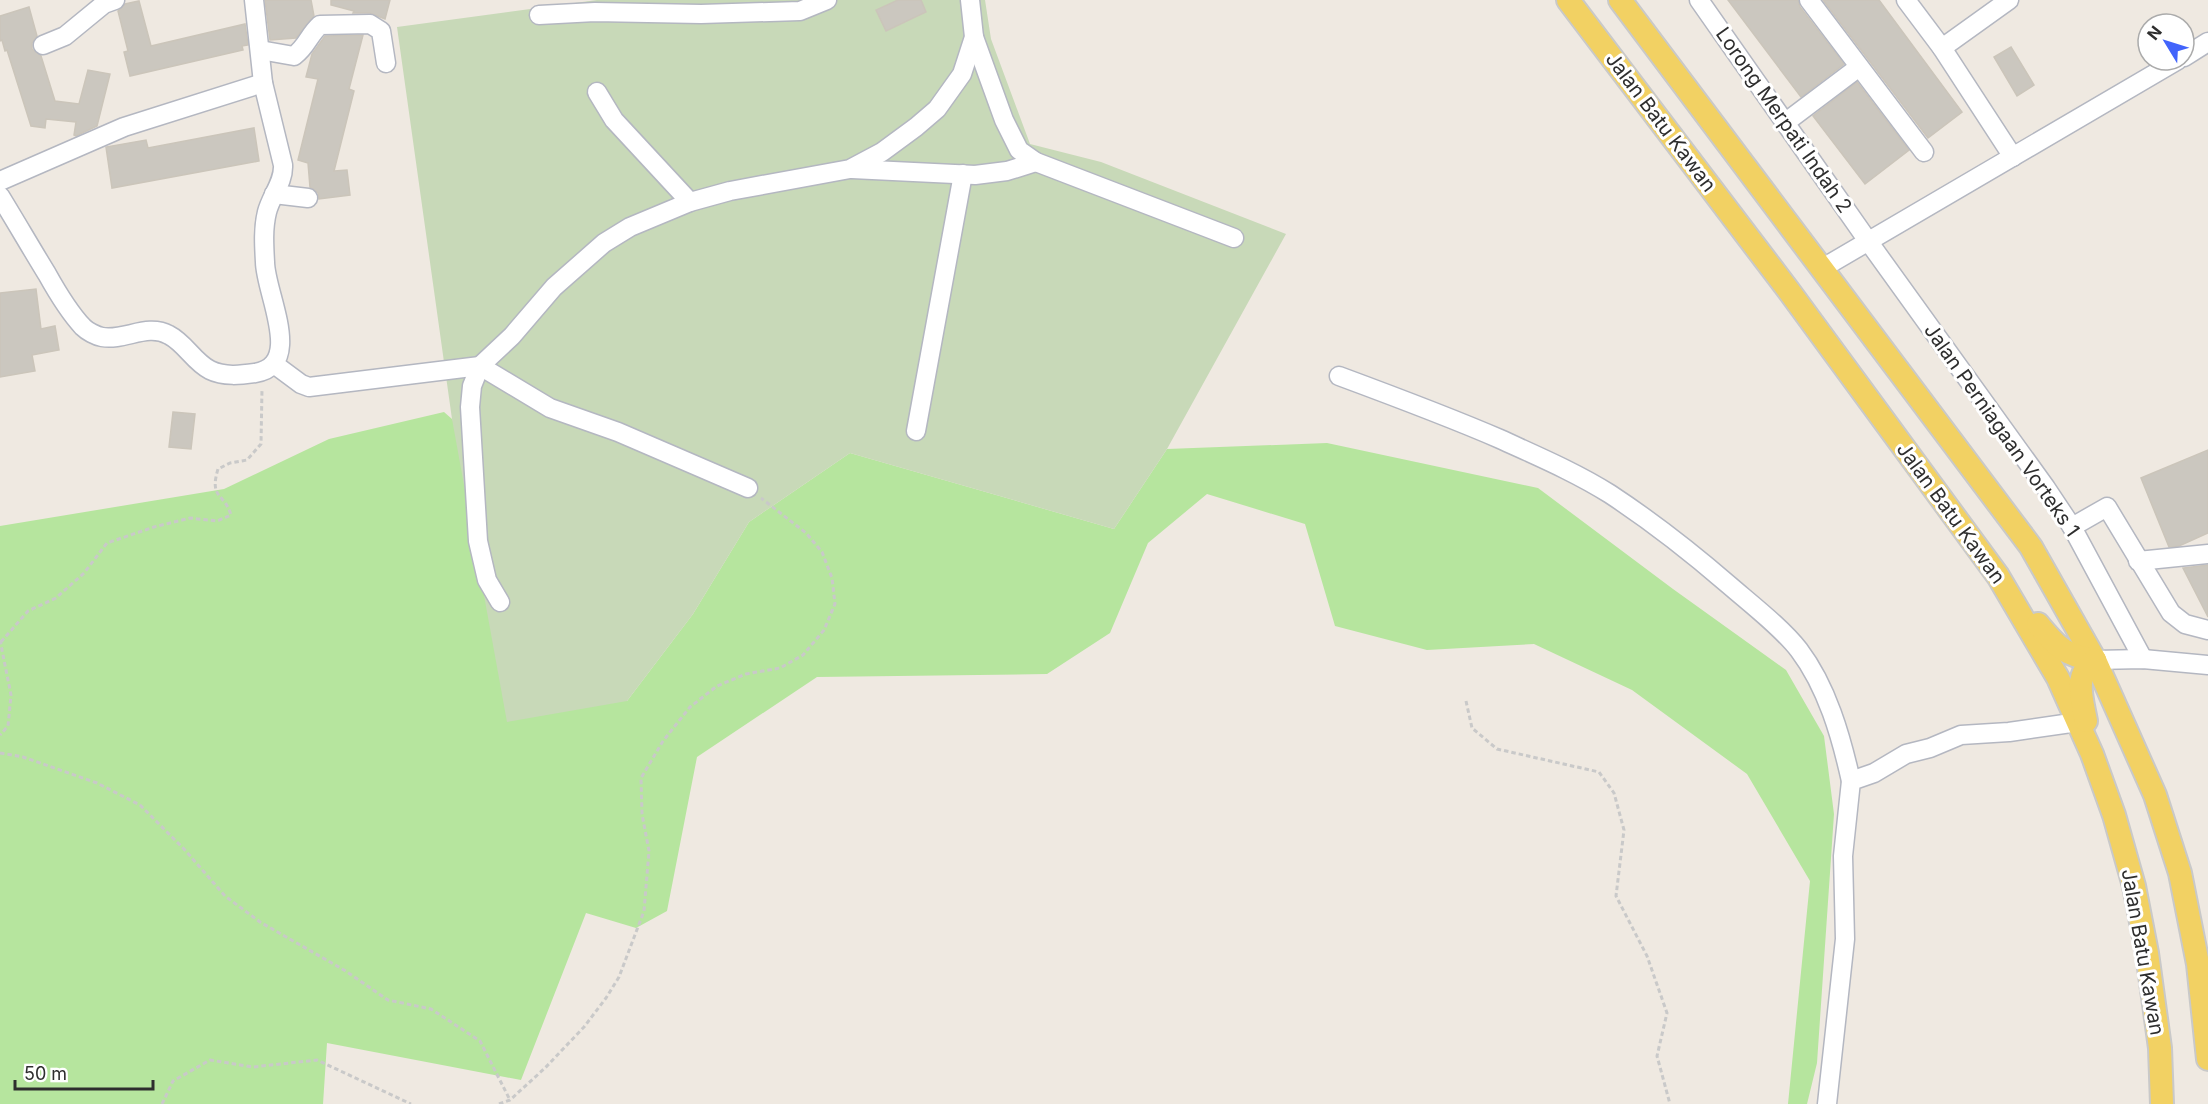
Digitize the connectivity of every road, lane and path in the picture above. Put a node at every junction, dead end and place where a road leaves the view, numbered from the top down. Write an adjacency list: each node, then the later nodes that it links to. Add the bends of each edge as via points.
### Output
1 (115, 0): 13 (street, via 104,4 65,36)
2 (254, 0): 15 (street)
3 (827, 0): 11 (street, via 800,11)
4 (970, 0): 12 (street)
5 (1568, 0): 43 (main road, Jalan Batu Kawan, via 1789,291)
6 (1620, 0): 34 (main road, Jalan Batu Kawan)
7 (1699, 0): 21 (street, Lorong Merpati Indah 2)
8 (1809, 0): 17 (street)
9 (1906, 0): 14 (street)
10 (2010, 0): 14 (street)
11 (539, 15)
12 (974, 37): 24 (street, via 1009,130 1019,150); 25 (street, via 962,75 938,109 882,152)
13 (43, 45)
14 (1942, 48): 23 (street)
15 (260, 51): 16 (street, via 294,56 320,25 370,24 381,31); 19 (street)
16 (386, 63)
17 (1859, 67): 21 (street); 22 (street)
18 (2158, 72): 23 (street)
19 (263, 83): 27 (street, via 124,127); 28 (street, via 283,165)
20 (597, 92): 31 (street, via 614,120)
21 (1786, 122): 33 (street, Lorong Merpati Indah 2)
22 (1924, 152)
23 (2013, 157): 33 (street)
24 (1036, 162): 26 (street, via 1007,171); 32 (street)
25 (850, 169): 26 (street); 31 (street)
26 (963, 174): 38 (street)
27 (0, 182)
28 (274, 194): 30 (street); 36 (street, via 264,232 265,266 282,343 279,357)
29 (0, 196): 36 (street, via 84,328 100,337 155,331 169,335 217,373 240,376)
30 (308, 198)
31 (690, 202): 35 (street, via 630,227 604,243 554,287)
32 (1234, 238)
33 (1868, 241): 34 (street); 40 (street, Jalan Perniagaan Vorteks 1)
34 (1821, 269): 48 (main road, Jalan Batu Kawan, via 2031,547)
35 (480, 366): 36 (street, via 309,387); 39 (street, via 550,408 618,432); 44 (street, via 472,386 470,407 478,541 487,580)
36 (268, 368): 46 (path, via 261,444 248,460 218,469 214,484 231,516 217,521 190,518 107,543 84,573 56,598 28,611)
37 (1339, 376): 55 (street, via 1548,460 1610,494 1700,560 1799,650 1831,713)
38 (916, 431)
39 (748, 488): 57 (path, via 806,533 822,552 832,578 835,604 824,630 803,655 780,668 746,674 717,686 690,707 663,741 641,778 649,851 644,911 632,947 619,977 584,1027)
40 (2072, 527): 42 (street, via 2108,507); 47 (street, Jalan Perniagaan Vorteks 1)
41 (2208, 554): 42 (street)
42 (2138, 561): 45 (street, via 2171,613 2185,624)
43 (1998, 576): 48 (main road, via 2055,645 2079,658); 51 (main road, Jalan Batu Kawan, via 2058,678)
44 (500, 602)
45 (2208, 630)
46 (1, 641): 52 (path, via 11,695 8,726)
47 (2143, 659): 48 (street); 49 (street)
48 (2095, 660): 54 (main road, via 2086,666 2081,691); 56 (main road, Jalan Batu Kawan, via 2156,795 2180,873 2198,964)
49 (2208, 665)
50 (1466, 701): 61 (path, via 1472,728 1497,749 1599,772 1614,793 1624,830 1616,896 1647,956 1667,1012 1657,1056)
51 (2078, 722): 54 (main road, Jalan Batu Kawan); 55 (street, via 1961,735 1906,754)
52 (0, 735)
53 (0, 753): 57 (path, via 97,783 140,806 225,896 260,922 388,1000 430,1009 480,1041)
54 (2092, 754): 63 (main road, Jalan Batu Kawan, via 2134,886 2160,1048)
55 (1851, 781): 62 (street, via 1843,856 1845,939)
56 (2208, 1059)
57 (510, 1100): 60 (path)
58 (162, 1104): 59 (path, via 173,1081 210,1060 253,1067 317,1060)
59 (411, 1104)
60 (499, 1104)
61 (1670, 1104)
62 (1827, 1104)
63 (2162, 1104)

